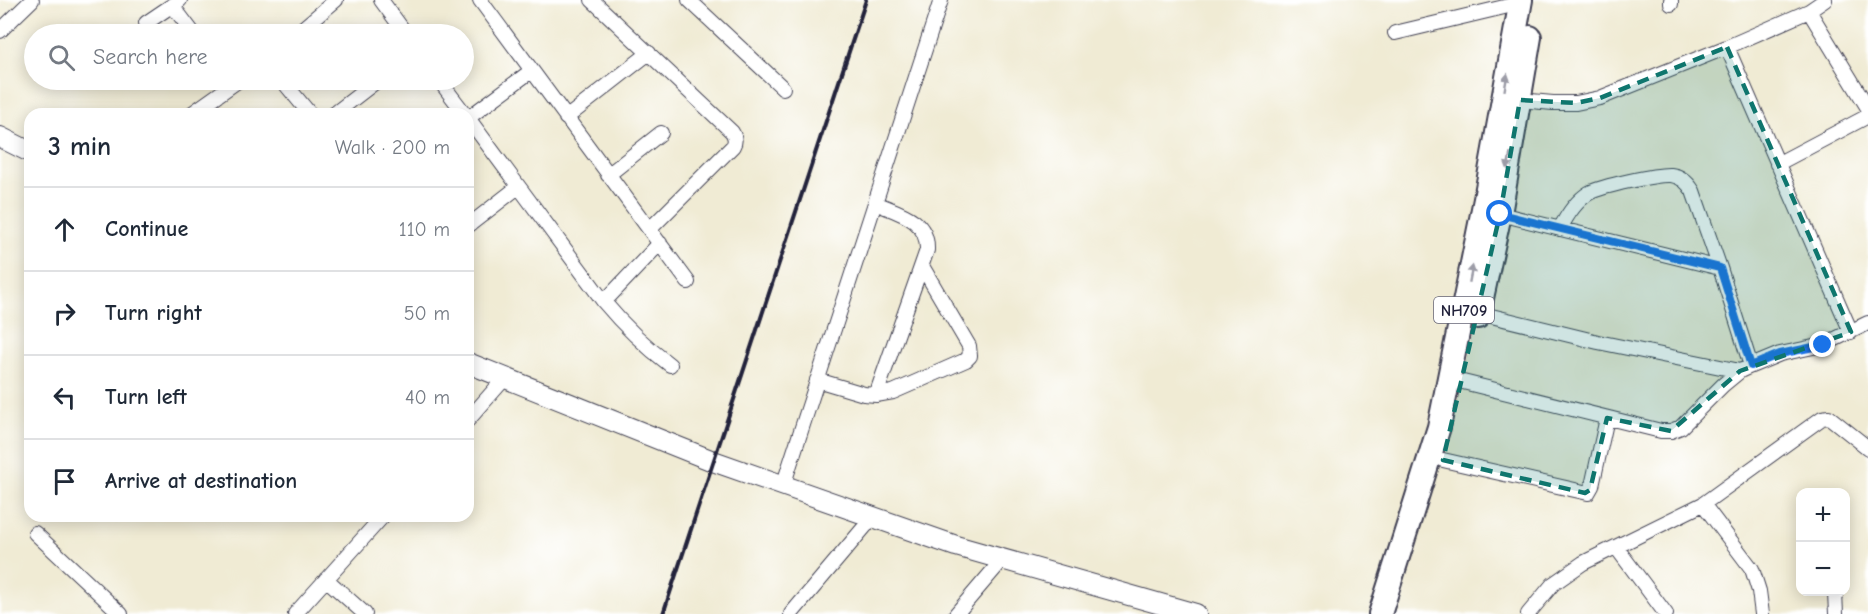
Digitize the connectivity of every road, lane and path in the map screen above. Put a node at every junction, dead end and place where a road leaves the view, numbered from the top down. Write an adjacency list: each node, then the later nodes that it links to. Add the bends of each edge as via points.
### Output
1 (32, 0): 16 (street)
2 (336, 0): 14 (street)
3 (381, 0): 15 (street)
4 (480, 0): 20 (street)
5 (592, 0): 19 (street)
6 (689, 0): 21 (street)
7 (941, 0): 42 (street)
8 (1825, 0): 11 (street)
9 (1526, 1): 17 (street); 26 (highway, NH709); 81 (highway, NH709, one-way to 9, via 1439,427)
10 (176, 3): 12 (street); 13 (street)
11 (1809, 11): 18 (street); 31 (street)
12 (146, 23)
13 (188, 24)
14 (308, 24)
15 (399, 24)
16 (0, 31)
17 (1395, 33)
18 (1727, 47): 26 (street, via 1600,98 1576,103); 39 (street)
19 (649, 53): 34 (street); 45 (street, via 732,132 735,142)
20 (531, 71): 32 (street); 34 (street)
21 (783, 88)
22 (222, 90): 27 (street)
23 (290, 90): 28 (street)
24 (365, 90): 29 (street)
25 (447, 90): 30 (street)
26 (1520, 100): 43 (highway, NH709, one-way to 43)
27 (199, 108)
28 (305, 108)
29 (342, 108)
30 (460, 108)
31 (1868, 108)
32 (474, 114)
33 (1868, 116): 39 (street)
34 (566, 118): 40 (street)
35 (474, 126): 41 (street)
36 (661, 133): 40 (street)
37 (0, 137): 38 (main road)
38 (24, 149)
39 (1777, 164): 54 (street)
40 (608, 175): 45 (street)
41 (518, 186): 44 (street); 51 (street)
42 (875, 203): 48 (street, via 915,221 922,230 928,240); 59 (street)
43 (1500, 214): 46 (street); 52 (highway, NH709)
44 (474, 221)
45 (650, 229): 47 (street)
46 (1560, 229): 49 (street); 49 (street, via 1569,213 1589,193 1671,175 1681,178 1693,191)
47 (660, 243): 50 (street); 51 (street)
48 (922, 266): 61 (street); 61 (street, via 969,346 970,356 893,392)
49 (1720, 268): 57 (street)
50 (688, 282)
51 (604, 302): 56 (street, via 626,328)
52 (1479, 313): 57 (street, via 1598,342); 60 (highway, NH709)
53 (1868, 323): 54 (street)
54 (1851, 332): 57 (street)
55 (474, 365): 58 (main road)
56 (670, 365)
57 (1746, 369): 63 (street, via 1681,427 1671,431)
58 (505, 378): 62 (street); 66 (main road)
59 (817, 380): 61 (street); 66 (street)
60 (1463, 382): 63 (street); 65 (highway, NH709)
61 (876, 395)
62 (474, 413)
63 (1607, 418): 65 (street, via 1588,493)
64 (1868, 448): 67 (street, via 1829,417 1821,418)
65 (1443, 460): 82 (highway, NH709)
66 (783, 486): 68 (main road)
67 (1703, 504): 71 (street); 85 (street, via 1752,569)
68 (873, 517): 72 (main road); 78 (street)
69 (378, 522): 73 (street)
70 (36, 533): 75 (street)
71 (1616, 548): 83 (street, via 1583,563 1553,584); 84 (street)
72 (1003, 559): 79 (street); 80 (main road)
73 (326, 579): 76 (street); 77 (street)
74 (1835, 596): 86 (street)
75 (121, 614)
76 (296, 614)
77 (365, 614)
78 (791, 614)
79 (956, 614)
80 (1196, 614)
81 (1380, 614)
82 (1395, 614)
83 (1528, 614)
84 (1665, 614)
85 (1762, 614)
86 (1836, 614)

